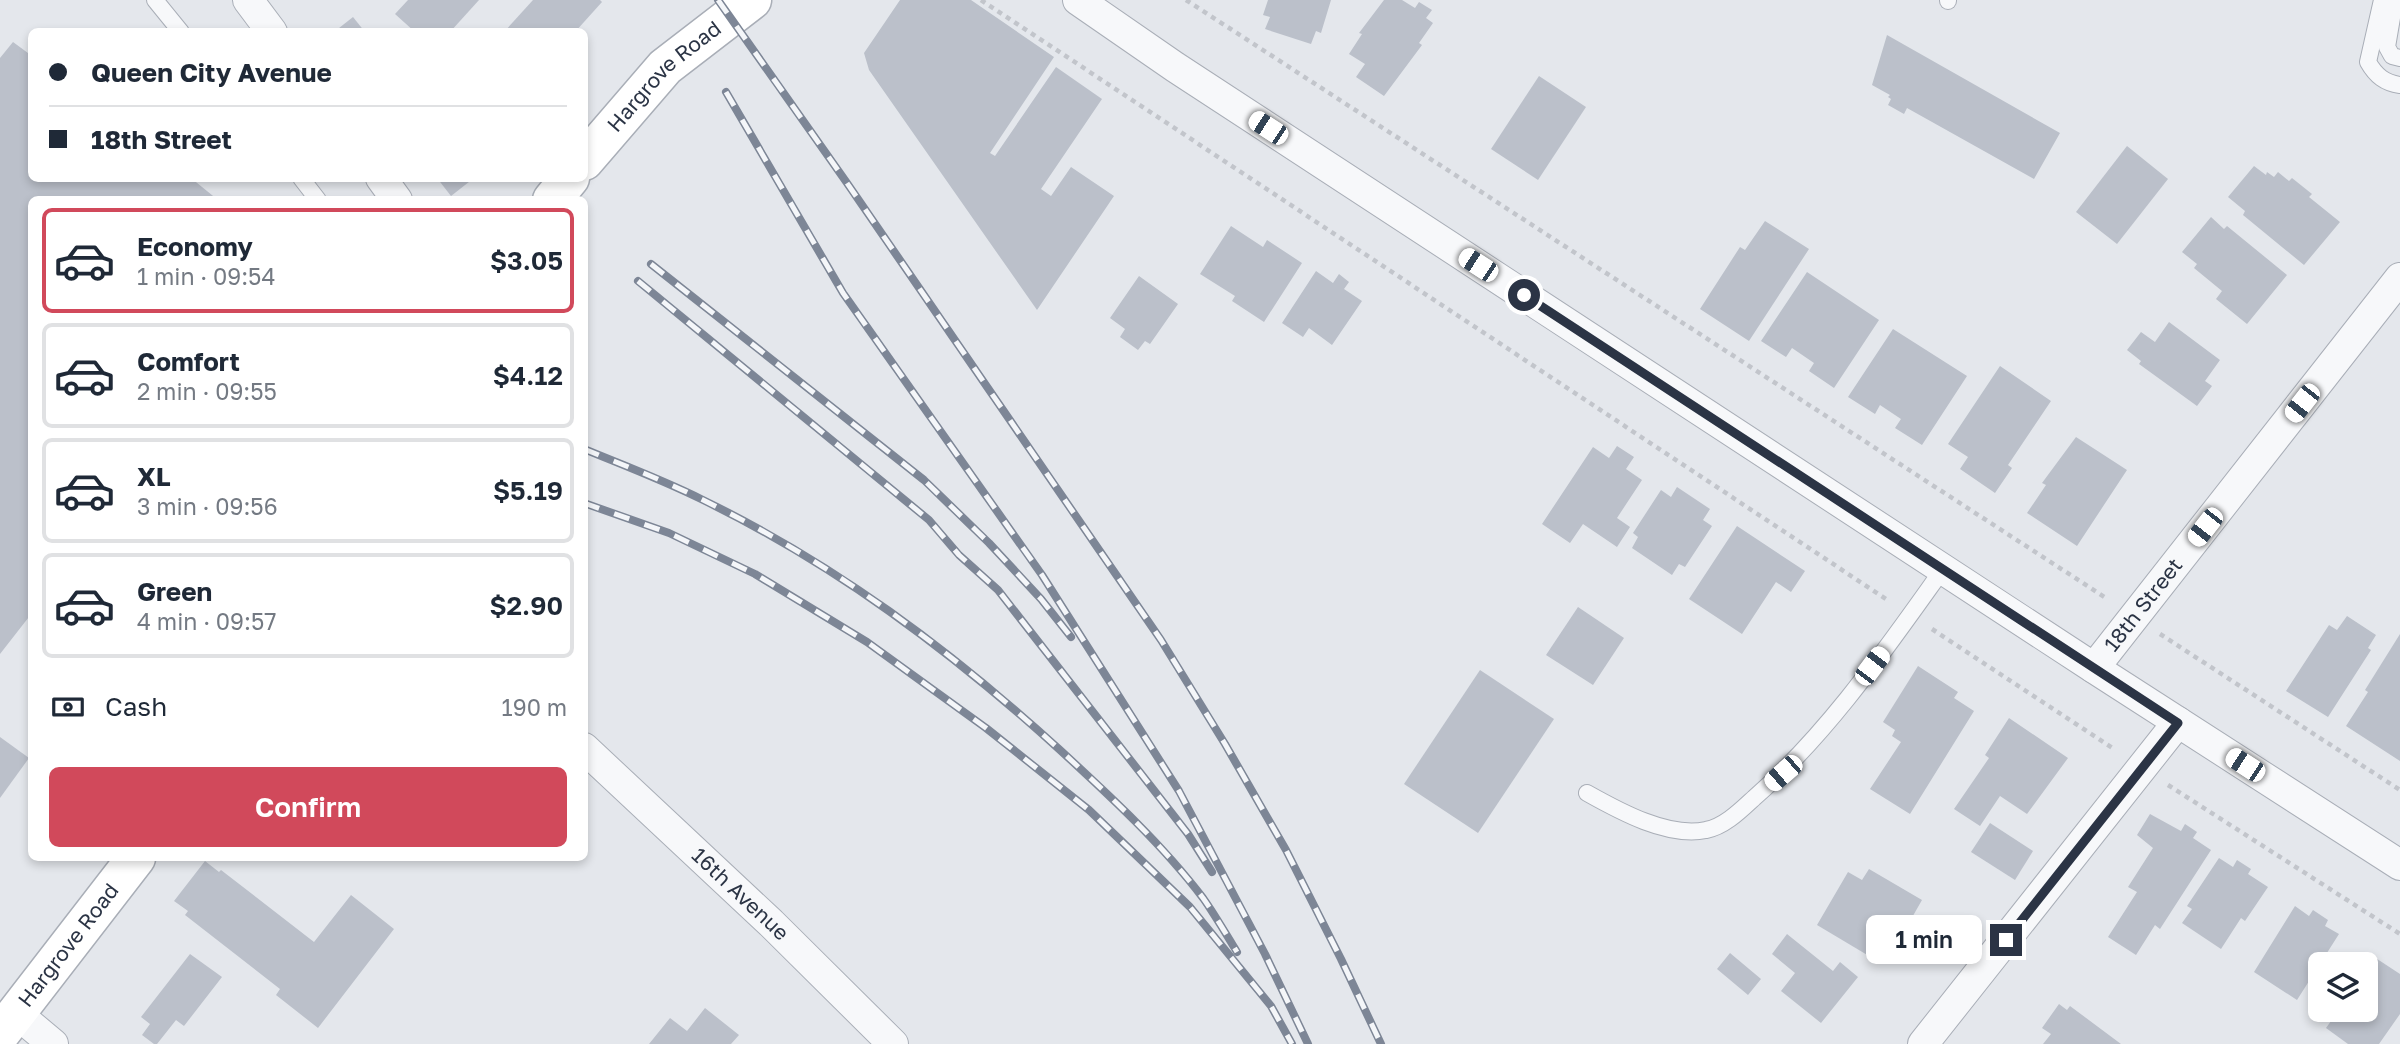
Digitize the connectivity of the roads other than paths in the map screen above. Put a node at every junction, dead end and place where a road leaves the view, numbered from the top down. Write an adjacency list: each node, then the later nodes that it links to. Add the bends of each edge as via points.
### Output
1 (155, 0): 6 (lane)
2 (752, 0): 9 (main road, Hargrove Road, via 665,67)
3 (1077, 0): 15 (street)
4 (2382, 0): 8 (lane, via 2368,62 2387,83)
5 (2395, 0): 7 (lane, via 2387,47 2392,56)
6 (178, 28)
7 (2400, 58)
8 (2400, 85)
9 (588, 156)
10 (304, 182): 12 (lane)
11 (567, 182): 13 (main road)
12 (315, 196)
13 (555, 196)
14 (2400, 278): 16 (street, 18th Street)
15 (1942, 569): 16 (street); 19 (lane, via 1834,717 1783,773 1732,817 1707,831 1681,831 1630,818)
16 (2094, 668): 17 (street)
17 (2178, 723): 21 (street); 25 (street)
18 (588, 752): 24 (street, 16th Avenue)
19 (1587, 793)
20 (134, 861): 22 (main road, Hargrove Road)
21 (2400, 864)
22 (8, 1024): 23 (street)
23 (53, 1044)
24 (893, 1044)
25 (1923, 1044)

